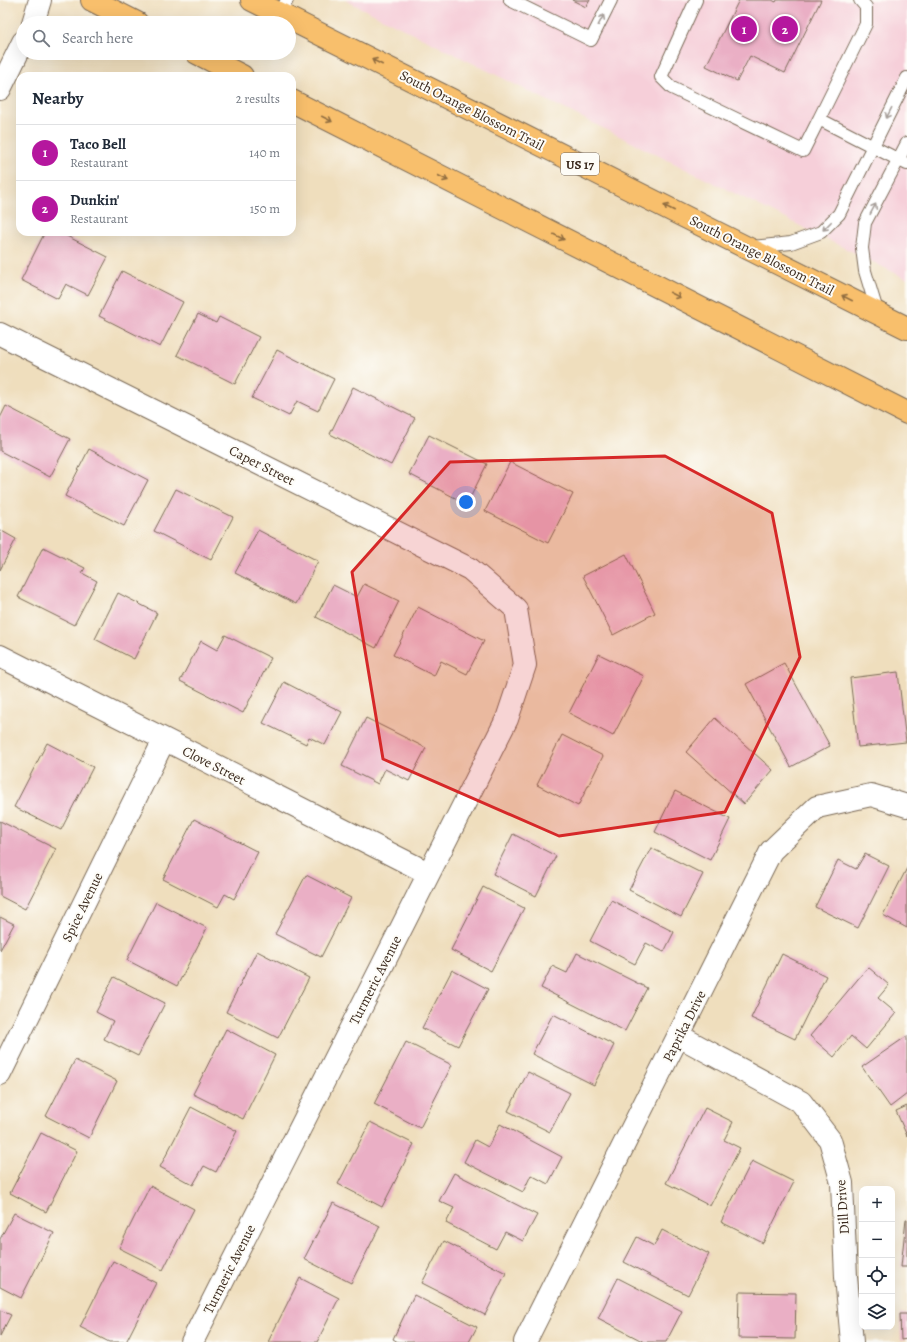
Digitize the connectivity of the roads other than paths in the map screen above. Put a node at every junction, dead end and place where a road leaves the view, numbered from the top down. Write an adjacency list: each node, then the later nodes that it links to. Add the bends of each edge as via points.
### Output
1 (40, 0): 10 (street)
2 (92, 0): 11 (main road)
3 (252, 0): 9 (main road, South Orange Blossom Trail / US 17)
4 (510, 0): 8 (lane)
5 (611, 0): 8 (lane, one-way to 5, via 591,40)
6 (696, 0): 18 (lane, via 661,77 672,88 803,151)
7 (860, 0): 18 (lane, via 866,7 866,24)
8 (524, 3)
9 (284, 7): 22 (main road, South Orange Blossom Trail / US 17, one-way to 9)
10 (35, 16)
11 (123, 16)
12 (16, 56): 16 (street)
13 (211, 60): 14 (main road)
14 (234, 72)
15 (907, 78): 20 (lane, one-way to 20)
16 (0, 89)
17 (296, 103): 26 (main road, one-way to 26)
18 (819, 120): 20 (lane)
19 (907, 143): 21 (lane)
20 (872, 146): 21 (lane); 22 (lane, one-way to 22, via 839,214 821,232 791,243)
21 (903, 162): 23 (lane, one-way to 21, via 865,271 862,248 866,223)
22 (748, 248): 23 (main road, South Orange Blossom Trail / US 17, one-way to 22)
23 (878, 314): 24 (main road, South Orange Blossom Trail / US 17)
24 (907, 328)
25 (0, 334): 27 (street, Caper Street, via 470,569)
26 (907, 413)
27 (516, 609): 31 (street, Turmeric Avenue, via 525,665 507,719)
28 (0, 656): 29 (street, Clove Street)
29 (164, 740): 31 (street, Clove Street); 33 (street, Spice Avenue)
30 (907, 806): 32 (street, Paprika Drive, via 870,795 817,807 771,851)
31 (428, 873): 34 (street, Turmeric Avenue)
32 (679, 1036): 35 (street, Paprika Drive); 36 (street, Dill Drive, via 801,1102 830,1140 842,1183)
33 (0, 1074)
34 (192, 1342)
35 (525, 1342)
36 (852, 1342)

